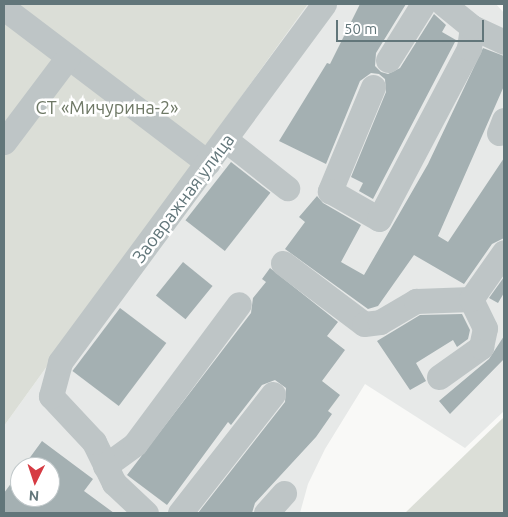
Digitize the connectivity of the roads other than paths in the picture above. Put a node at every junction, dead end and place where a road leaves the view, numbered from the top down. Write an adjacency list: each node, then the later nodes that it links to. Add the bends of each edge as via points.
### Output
1 (324, 4): 10 (street, Заовражная улица)
2 (423, 4): 8 (street)
3 (444, 4): 5 (street)
4 (4, 8): 7 (street)
5 (472, 27): 6 (street); 9 (street, via 469,48 384,227 330,191)
6 (504, 42)
7 (68, 57): 11 (street); 12 (street)
8 (388, 60)
9 (373, 87)
10 (226, 140): 12 (street, Заовражная улица); 13 (street)
11 (4, 142)
12 (208, 163): 20 (street, Заовражная улица, via 60,362 51,396 94,442)
13 (287, 188)
14 (504, 252): 16 (street)
15 (284, 262): 16 (street, via 364,324 380,322 416,300)
16 (471, 299): 18 (street, via 485,328 481,347)
17 (240, 304): 20 (street, via 135,444)
18 (438, 377)
19 (273, 394): 23 (street)
20 (106, 466): 22 (street, via 114,483)
21 (284, 493): 24 (street)
22 (146, 513)
23 (180, 513)
24 (266, 513)

